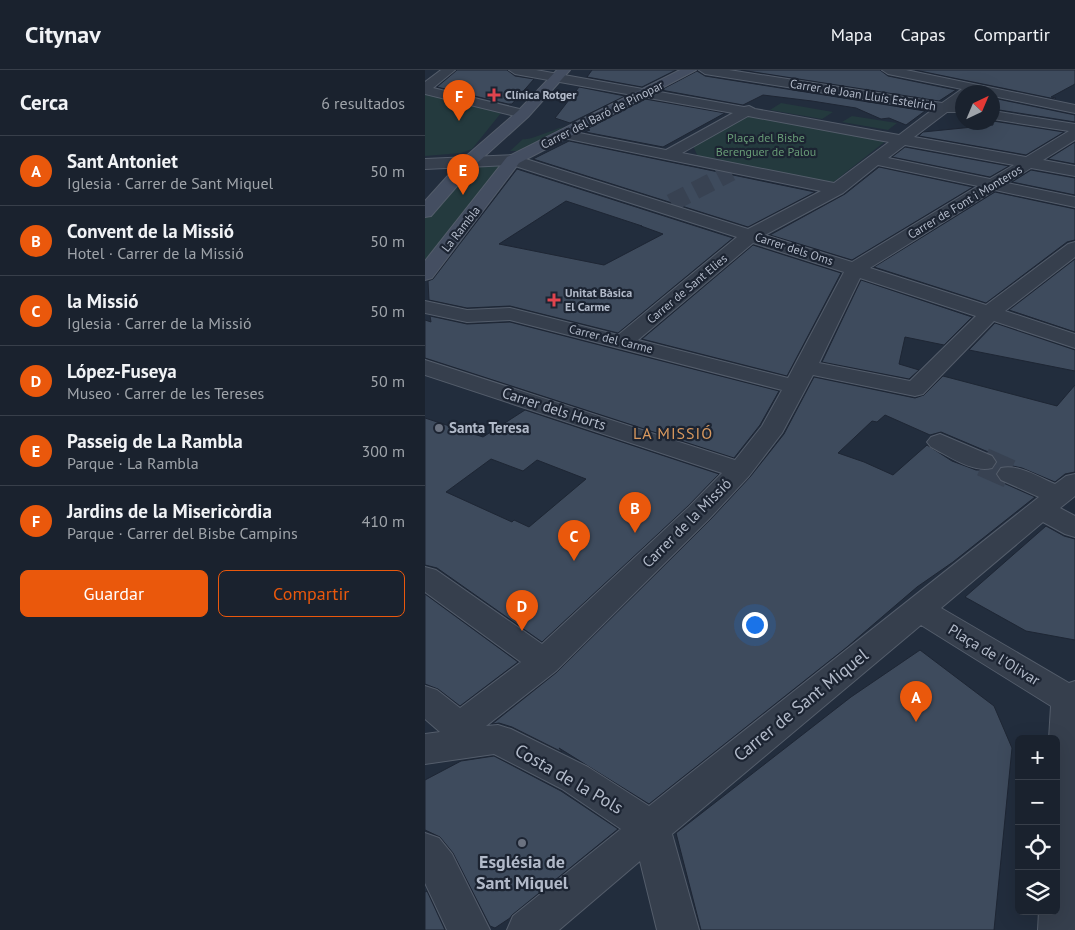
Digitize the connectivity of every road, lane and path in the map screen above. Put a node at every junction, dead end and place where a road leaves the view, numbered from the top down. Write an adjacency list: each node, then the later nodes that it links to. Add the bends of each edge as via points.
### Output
1 (449, 70): 12 (street)
2 (515, 70): 6 (street)
3 (690, 70): 14 (street, Carrer del Baró de Pinopar)
4 (705, 70): 9 (street, Carrer de Joan Lluís Estelrich)
5 (888, 70): 11 (street)
6 (560, 74): 14 (street); 22 (street)
7 (815, 74): 9 (street)
8 (983, 79): 10 (street)
9 (795, 84): 13 (street); 18 (street, Carrer de Joan Lluís Estelrich)
10 (974, 85)
11 (955, 88)
12 (425, 89): 22 (street)
13 (780, 92)
14 (643, 94): 21 (street); 25 (street, Carrer del Baró de Pinopar)
15 (1000, 97): 20 (street)
16 (955, 99): 18 (street)
17 (765, 101): 21 (street)
18 (943, 108): 19 (street, Carrer de Joan Lluís Estelrich); 27 (street)
19 (955, 109)
20 (1075, 109)
21 (745, 112): 27 (street); 30 (street)
22 (523, 114): 33 (street)
23 (1000, 116): 24 (street)
24 (1075, 128)
25 (564, 134): 28 (street); 31 (street, Carrer del Baró de Pinopar)
26 (1075, 134): 35 (street, Carrer de Font i Monteros)
27 (903, 140): 32 (street); 35 (street)
28 (607, 144): 29 (street); 30 (street)
29 (580, 154)
30 (667, 155): 40 (street, via 734,171)
31 (513, 160): 33 (street, Carrer dels Oms); 37 (street, Carrer dels Oms); 46 (street, La Rambla)
32 (877, 160): 39 (street); 40 (street)
33 (470, 161): 36 (street, Carrer dels Oms); 42 (street)
34 (562, 162): 37 (street)
35 (1029, 163): 38 (street); 39 (street, Carrer de Font i Monteros)
36 (425, 164)
37 (545, 169): 43 (street, Carrer dels Oms, via 667,205)
38 (1075, 171)
39 (993, 184): 41 (street); 45 (street, Carrer de Font i Monteros)
40 (837, 189): 43 (street, Carrer de Sant Elies)
41 (1075, 202)
42 (425, 212)
43 (751, 235): 45 (street, Carrer dels Oms); 50 (street, Carrer de Sant Elies)
44 (1075, 248): 48 (street)
45 (855, 269): 48 (street, Carrer dels Oms); 52 (street, Carrer de la Missió)
46 (425, 274)
47 (425, 307): 50 (street, Carrer del Carme, via 467,316 510,314)
48 (991, 312): 49 (street, Carrer dels Oms); 52 (street, Carrer del Carme, via 915,389)
49 (1075, 341)
50 (623, 342): 52 (street, Carrer del Carme)
51 (425, 367): 55 (street, Carrer dels Horts)
52 (801, 377): 55 (street, Carrer de la Missió, via 773,428)
53 (940, 442): 54 (street)
54 (983, 462)
55 (740, 470): 61 (street, Carrer de la Missió)
56 (1010, 474): 57 (street)
57 (1058, 496): 58 (street); 60 (street, Carrer de Sant Miquel)
58 (1075, 528)
59 (425, 577): 61 (street)
60 (919, 609): 62 (street, Plaça de l'Olivar); 65 (street, Carrer de Sant Miquel)
61 (544, 662): 63 (street, Carrer de la Missió, via 459,728)
62 (1073, 697): 70 (street, Plaça de l'Olivar, via 1067,717)
63 (425, 699)
64 (425, 749): 65 (street, Costa de la Pols, via 498,739 575,778)
65 (651, 828): 68 (street, Carrer de Sant Miquel); 69 (street)
66 (429, 863): 67 (street)
67 (469, 930)
68 (528, 930)
69 (678, 930)
70 (1059, 930)

